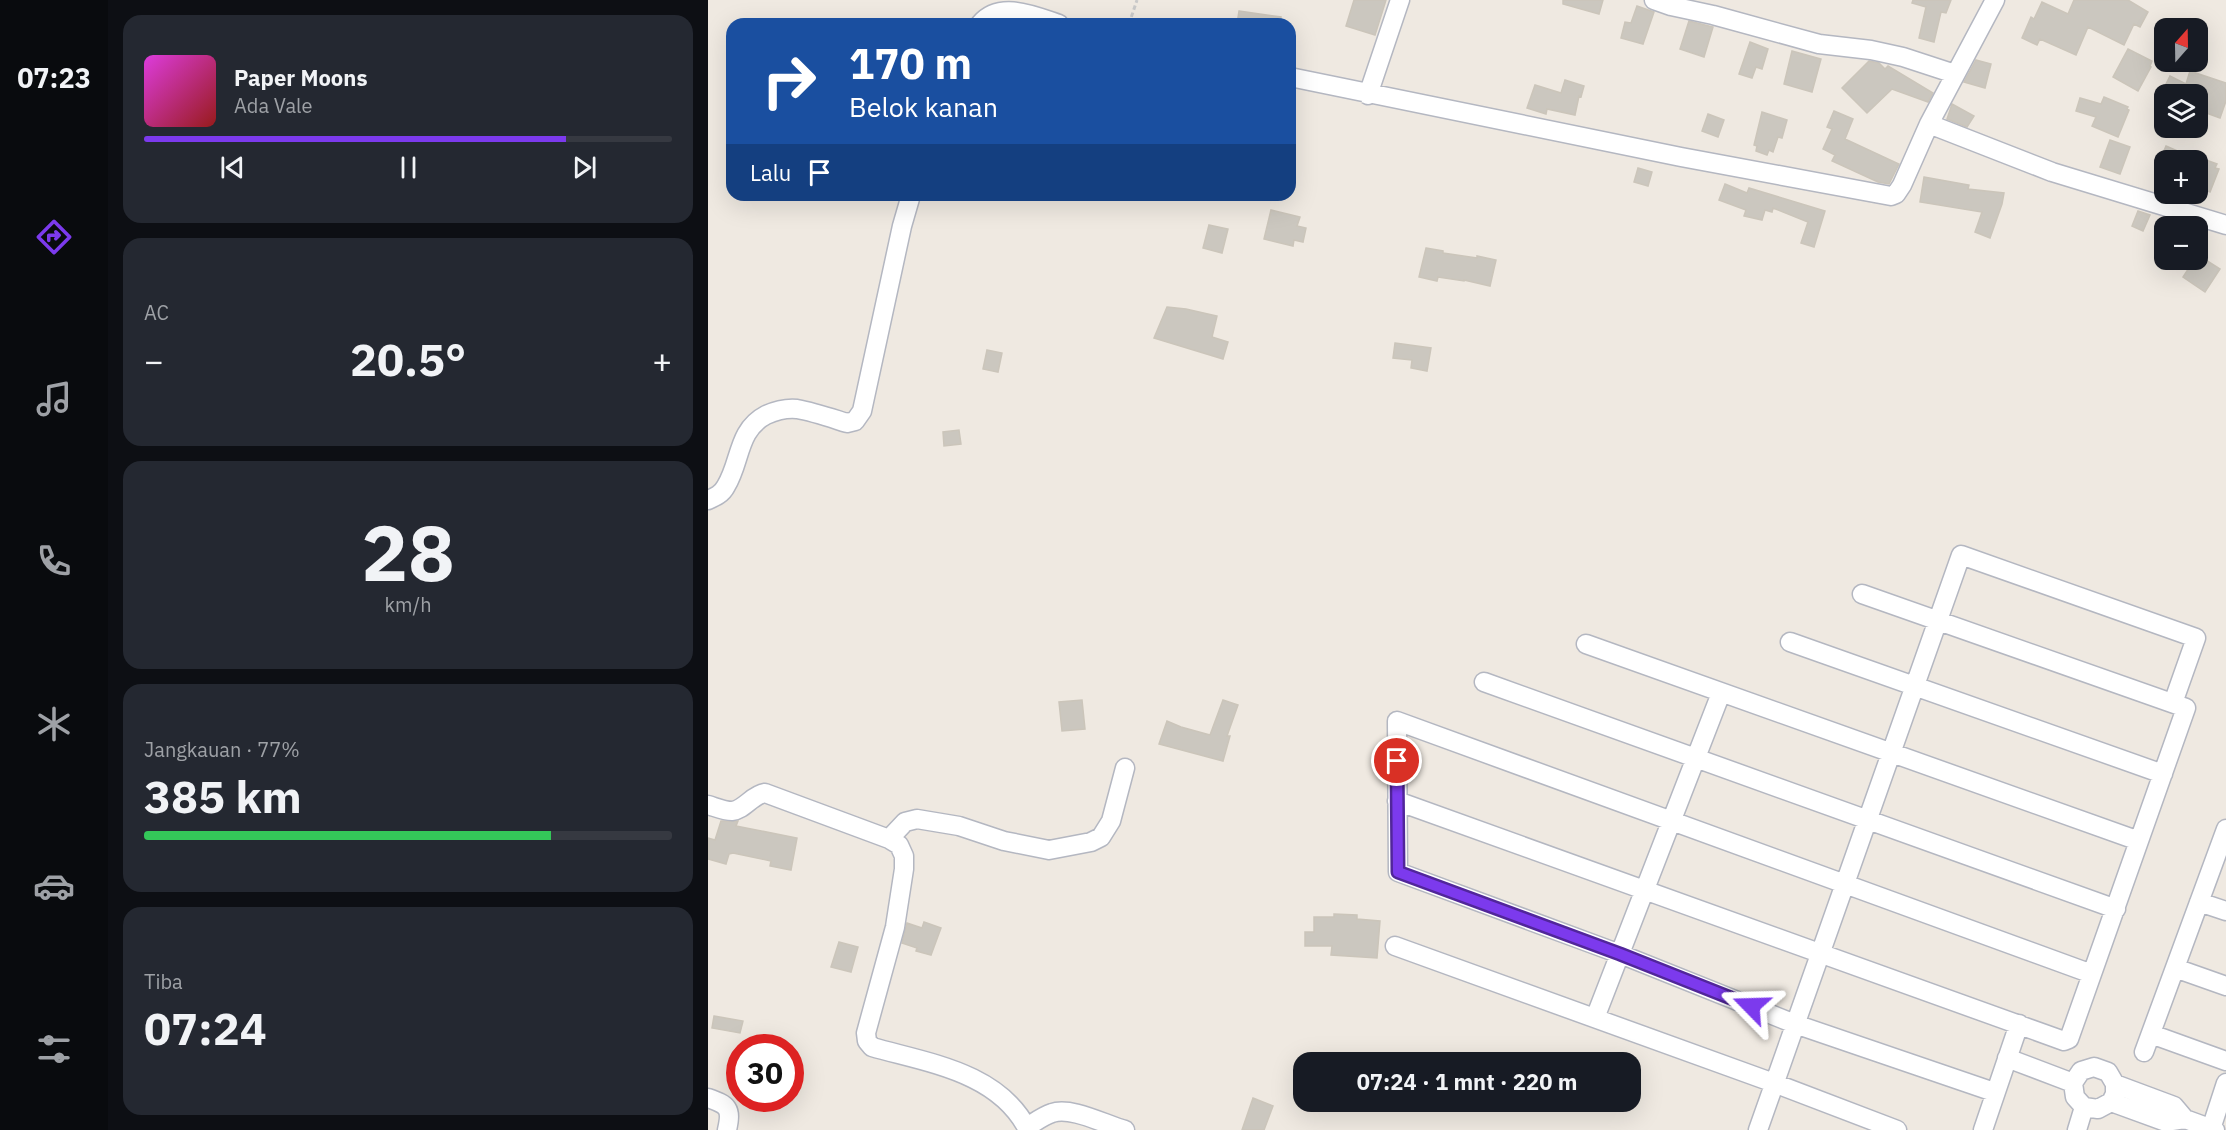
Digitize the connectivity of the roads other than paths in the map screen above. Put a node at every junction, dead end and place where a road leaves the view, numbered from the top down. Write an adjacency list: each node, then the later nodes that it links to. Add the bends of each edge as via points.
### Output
1 (1400, 0): 8 (street)
2 (1654, 0): 6 (street, via 1819,44 1903,57)
3 (1995, 0): 6 (street)
4 (984, 18): 5 (street, via 1017,10)
5 (1041, 18)
6 (1955, 74): 9 (street)
7 (1296, 78): 8 (street)
8 (1368, 94): 9 (street, via 1891,196 1902,185)
9 (1929, 124): 11 (street, via 2052,172)
10 (909, 201): 12 (street, via 862,411 847,423 797,409 772,412 759,419 742,440 726,486)
11 (2226, 225)
12 (708, 500)
13 (1862, 594): 14 (street)
14 (1938, 621): 18 (street); 20 (street); 20 (street, via 1961,555 2196,638)
15 (1790, 642): 18 (street)
16 (1586, 645): 19 (street)
17 (1484, 682): 22 (street)
18 (1914, 686): 21 (street); 24 (street)
19 (1721, 693): 21 (street); 22 (street)
20 (2173, 703): 24 (street, via 2186,708)
21 (1891, 753): 28 (street); 31 (street)
22 (1696, 758): 27 (street); 28 (street)
23 (1125, 768): 30 (street, via 1112,821 1101,837 1091,842 1049,850 917,819 905,822)
24 (2163, 774): 31 (street)
25 (1397, 801): 27 (street, via 1397,721); 33 (street); 39 (street, via 1398,872)
26 (708, 805): 30 (street, via 735,811 765,793)
27 (1671, 820): 32 (street); 33 (street)
28 (1867, 820): 32 (street); 35 (street)
29 (2225, 834): 34 (street)
30 (889, 839): 57 (street, via 899,845 904,869 895,927 867,1041 872,1047 976,1079 1004,1098)
31 (2139, 841): 35 (street)
32 (1845, 884): 38 (street); 41 (street)
33 (1644, 890): 38 (street); 39 (street)
34 (2199, 902): 36 (street); 40 (street)
35 (2116, 909): 41 (street)
36 (2226, 911)
37 (1395, 946): 43 (street)
38 (1820, 953): 44 (street); 45 (street)
39 (1620, 954): 43 (street); 44 (street)
40 (2175, 968): 42 (street); 46 (street)
41 (2092, 974): 45 (street, via 2069,1039 2064,1041)
42 (2226, 986)
43 (1595, 1018): 50 (street)
44 (1795, 1024): 50 (street); 53 (street)
45 (2019, 1024): 48 (street)
46 (2151, 1034): 47 (street); 49 (street)
47 (2144, 1052)
48 (2007, 1058): 51 (street); 53 (street)
49 (2226, 1061)
50 (1774, 1083): 61 (street); 62 (street)
51 (2073, 1083): 54 (street, via 2081,1071 2094,1067 2108,1072); 56 (street, via 2075,1097)
52 (2226, 1083): 58 (street)
53 (1994, 1092): 63 (street)
54 (2113, 1093): 56 (street, via 2098,1109); 58 (street, via 2166,1122 2185,1119)
55 (708, 1098): 59 (street, via 727,1107)
56 (2084, 1107): 64 (street)
57 (1027, 1128): 60 (street, via 1061,1112)
58 (2213, 1129)
59 (727, 1130)
60 (1125, 1130)
61 (1758, 1130)
62 (1896, 1130)
63 (1983, 1130)
64 (2077, 1130)

